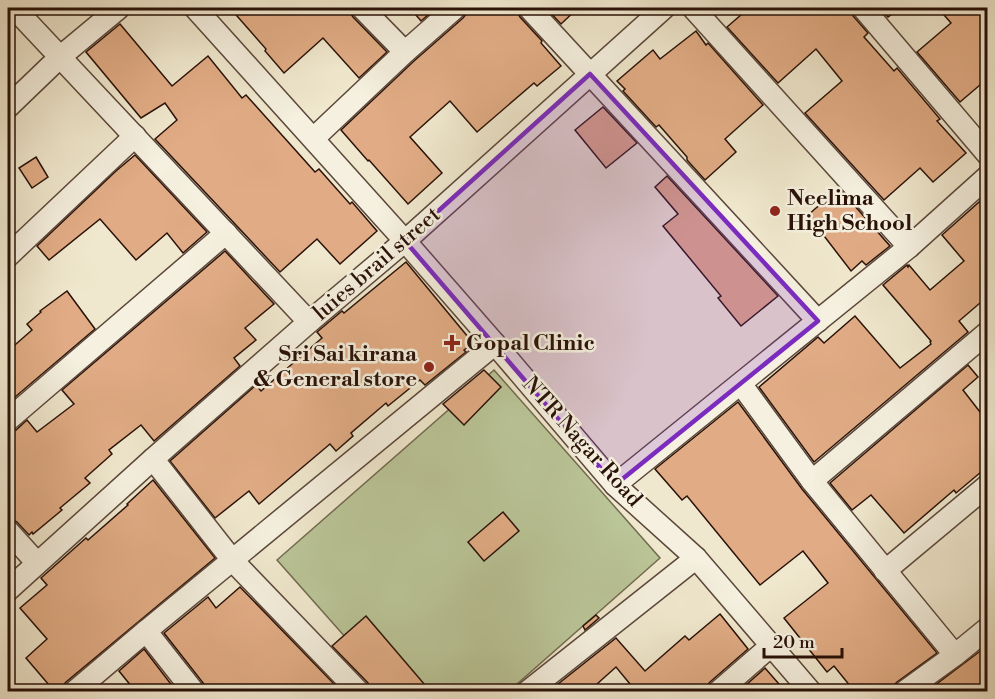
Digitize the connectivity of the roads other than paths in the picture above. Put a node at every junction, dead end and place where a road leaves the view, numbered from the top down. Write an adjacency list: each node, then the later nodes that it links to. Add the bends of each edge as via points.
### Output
1 (14, 8): 11 (street)
2 (119, 8): 11 (street)
3 (195, 8): 15 (street, NTR Nagar Road)
4 (362, 8): 10 (street)
5 (454, 8): 10 (street)
6 (529, 8): 12 (street)
7 (664, 8): 12 (street, luies brail street)
8 (693, 8): 20 (street)
9 (863, 8): 16 (street)
10 (405, 52): 15 (street)
11 (60, 57): 13 (street); 14 (street)
12 (590, 74): 19 (street, luies brail street); 22 (street)
13 (8, 107)
14 (135, 136): 18 (street); 21 (street)
15 (314, 138): 19 (street, NTR Nagar Road)
16 (987, 155)
17 (987, 176): 20 (street)
18 (226, 233): 23 (street); 27 (street)
19 (405, 241): 23 (street, luies brail street); 25 (street, NTR Nagar Road)
20 (909, 247): 22 (street)
21 (8, 256)
22 (818, 321): 26 (street)
23 (309, 322): 28 (street, luies brail street)
24 (987, 332): 29 (street)
25 (495, 344): 30 (street, NTR Nagar Road); 34 (street)
26 (741, 384): 29 (street); 30 (street)
27 (8, 420)
28 (153, 459): 34 (street); 35 (street, luies brail street)
29 (812, 481): 36 (street)
30 (615, 485): 33 (street, NTR Nagar Road)
31 (987, 485): 36 (street)
32 (8, 531): 35 (street)
33 (696, 558): 40 (street, NTR Nagar Road); 45 (street)
34 (232, 561): 39 (street); 44 (street)
35 (37, 563): 37 (street, luies brail street)
36 (885, 571): 41 (street)
37 (8, 590)
38 (987, 628): 41 (street)
39 (146, 631): 42 (street); 43 (street)
40 (772, 645): 46 (street); 47 (street, NTR Nagar Road)
41 (956, 655): 48 (street)
42 (74, 692)
43 (194, 692)
44 (358, 692)
45 (527, 692)
46 (718, 692)
47 (811, 692)
48 (904, 692)

